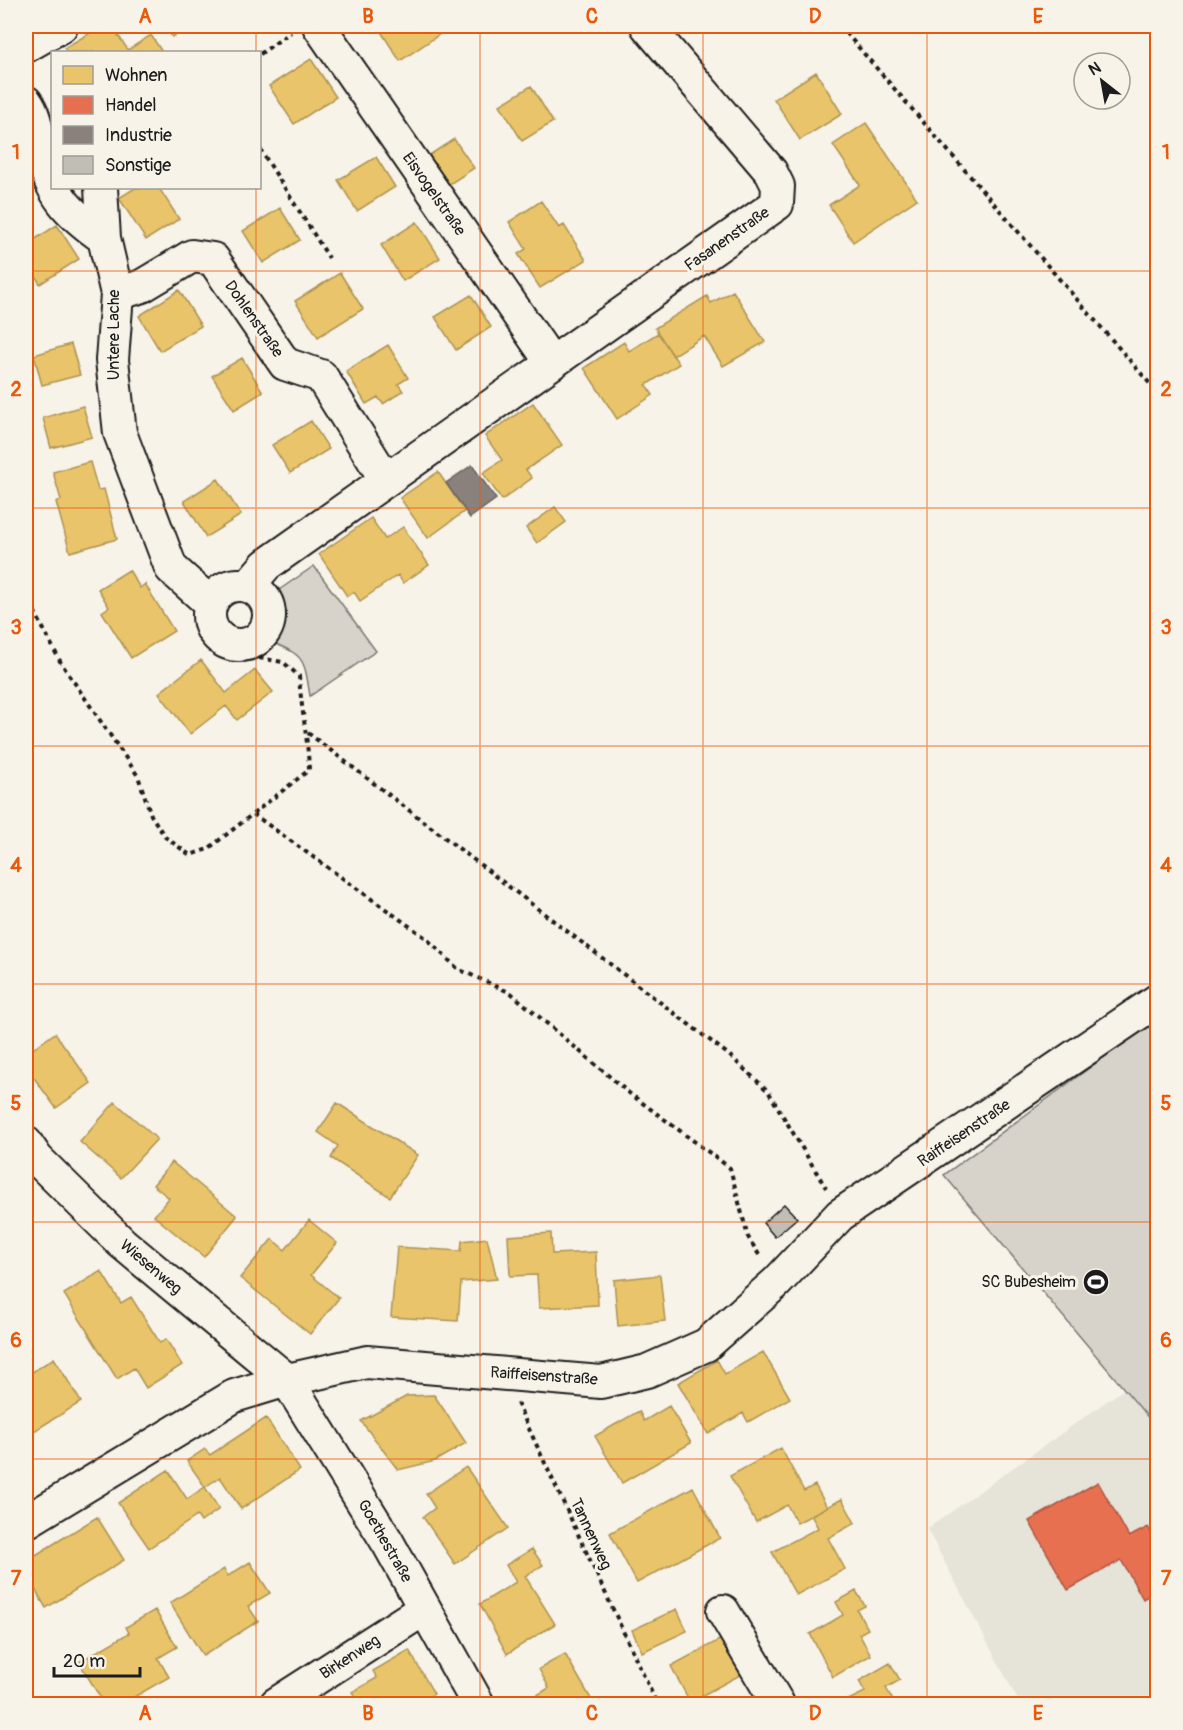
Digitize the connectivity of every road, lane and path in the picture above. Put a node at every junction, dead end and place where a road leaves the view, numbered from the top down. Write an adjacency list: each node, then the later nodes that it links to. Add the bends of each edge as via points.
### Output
1 (61, 26): 5 (street)
2 (647, 26): 15 (street, Fasanenstraße, via 771,172 778,186 777,204)
3 (840, 26): 16 (path)
4 (306, 28): 6 (path); 15 (street, Eisvogelstraße)
5 (26, 46)
6 (261, 53)
7 (37, 113): 9 (street, via 42,158)
8 (261, 151): 13 (path)
9 (51, 184)
10 (53, 189): 12 (street, via 75,218)
11 (101, 189): 12 (street, Untere Lache)
12 (104, 238): 14 (street, Untere Lache)
13 (329, 258)
14 (117, 294): 17 (street, Dohlenstraße, via 142,286 192,256 213,259 285,364 321,376); 20 (street, Untere Lache, via 112,360 120,433 171,568)
15 (551, 362): 17 (street)
16 (1158, 393)
17 (386, 480): 18 (street, via 266,566)
18 (248, 586): 20 (street, via 222,590); 21 (street, via 263,597 269,615 267,625)
19 (26, 595): 23 (path, via 62,663 138,776 151,815 165,837 190,855 208,849)
20 (211, 604): 21 (street, via 211,623 220,638 238,645)
21 (255, 640): 22 (path, via 259,658 283,662 298,676)
22 (308, 733): 23 (path, via 309,770); 26 (path, via 729,1055 768,1091)
23 (253, 814): 27 (path, via 426,938 458,969 511,993 629,1093 730,1168 748,1237)
24 (1158, 1000): 26 (street, Raiffeisenstraße)
25 (29, 1156): 29 (street, Wiesenweg, via 122,1244)
26 (840, 1215): 27 (street, Raiffeisenstraße)
27 (777, 1282): 28 (street, Raiffeisenstraße, via 706,1345 647,1371 601,1382)
28 (503, 1374): 29 (street, Raiffeisenstraße, via 367,1362); 35 (path, Tannenweg)
29 (287, 1380): 30 (street, Raiffeisenstraße, via 234,1396); 31 (street, Goethestraße)
30 (26, 1522)
31 (424, 1609): 33 (street, Birkenweg); 34 (street, Goethestraße)
32 (723, 1611): 36 (street)
33 (276, 1704)
34 (478, 1704)
35 (657, 1704)
36 (778, 1704)

